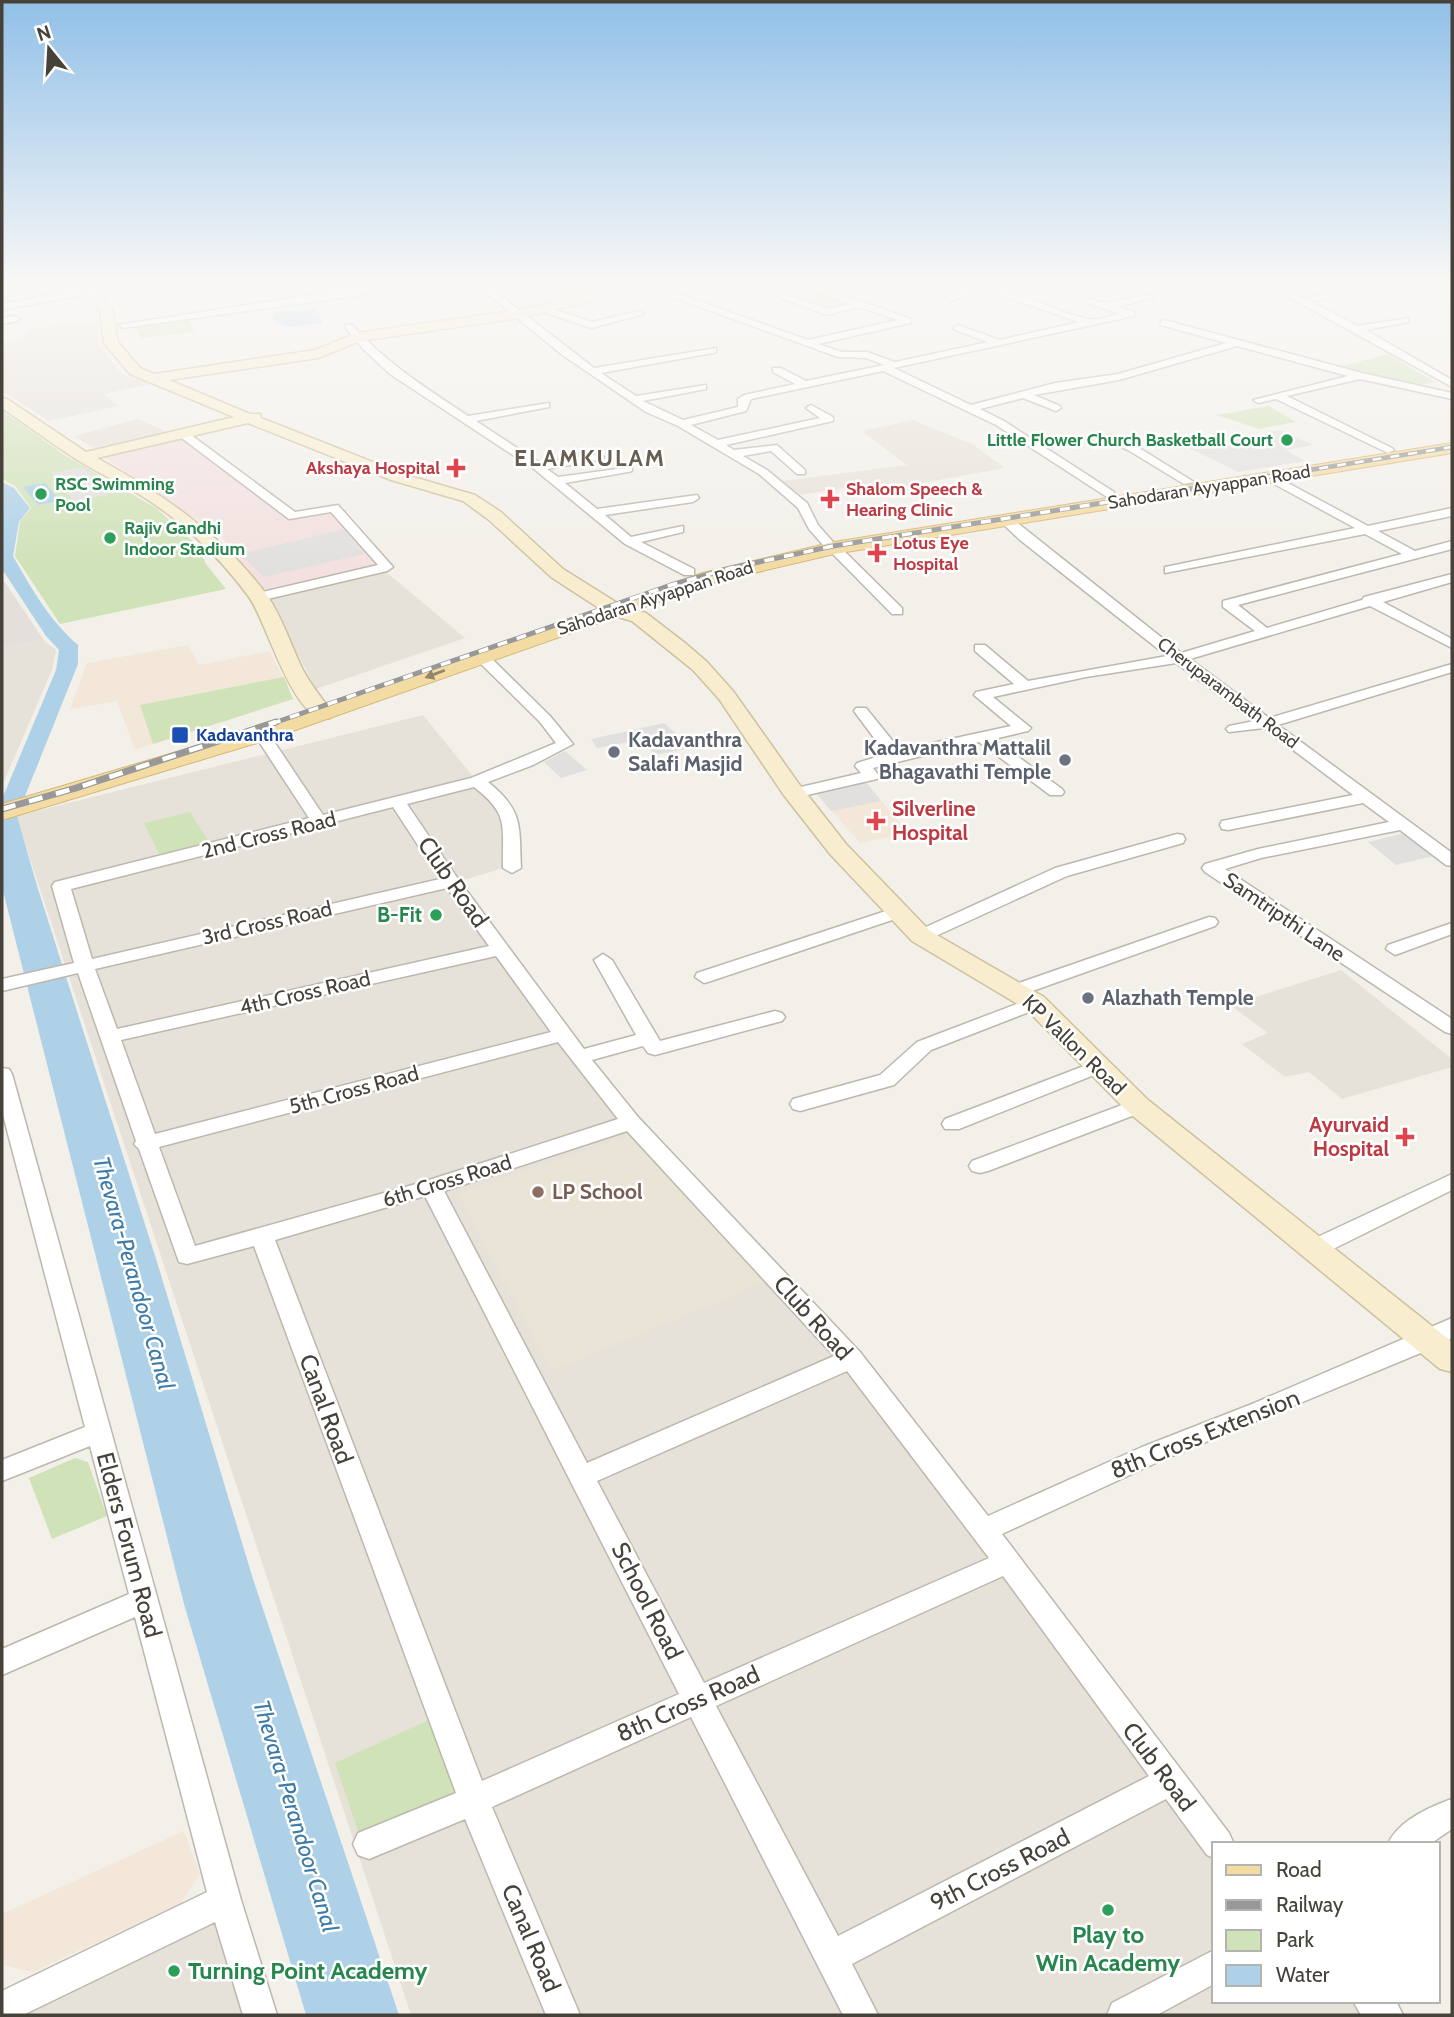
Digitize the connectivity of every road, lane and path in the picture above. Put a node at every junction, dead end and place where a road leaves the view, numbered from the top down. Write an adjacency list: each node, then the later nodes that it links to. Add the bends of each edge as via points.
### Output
1 (157, 380): 23 (main road)
2 (180, 380): 23 (main road)
3 (407, 380): 24 (street)
4 (607, 380): 16 (street)
5 (796, 380): 11 (street)
6 (828, 380): 11 (street)
7 (917, 380): 21 (street)
8 (1097, 380): 13 (street)
9 (1344, 380): 14 (street)
10 (1380, 380): 15 (street)
11 (805, 385): 25 (street, via 748,397 743,399 742,409)
12 (702, 387): 16 (street)
13 (1024, 394): 21 (street); 22 (street)
14 (1278, 396): 17 (street); 31 (street)
15 (1452, 396)
16 (635, 400): 25 (street)
17 (1258, 400)
18 (545, 405): 24 (street)
19 (4, 406): 33 (main road)
20 (811, 408): 29 (street, via 829,419)
21 (971, 408): 42 (street)
22 (1056, 408)
23 (260, 416): 26 (main road); 57 (main road, KP Vallon Road, via 375,462 483,493 553,556)
24 (469, 419): 35 (street)
25 (682, 424): 29 (street)
26 (183, 434): 33 (main road); 55 (street, via 293,516 334,508 387,567)
27 (1109, 438): 40 (street)
28 (1452, 441): 31 (main road, Sahodaran Ayyappan Road)
29 (718, 444): 32 (street)
30 (1452, 448): 38 (main road, Sahodaran Ayyappan Road)
31 (1388, 450): 40 (main road, Sahodaran Ayyappan Road)
32 (733, 454): 37 (street, via 772,447); 49 (street, via 803,506)
33 (82, 457): 55 (main road, via 145,491 190,524)
34 (598, 457): 35 (street)
35 (538, 467): 39 (street)
36 (628, 470): 39 (street)
37 (802, 472)
38 (1271, 478): 42 (main road, Sahodaran Ayyappan Road); 47 (street)
39 (555, 481): 44 (street)
40 (1188, 482): 42 (main road, Sahodaran Ayyappan Road)
41 (693, 498): 44 (street)
42 (1114, 499): 45 (main road, Sahodaran Ayyappan Road); 49 (main road, Sahodaran Ayyappan Road)
43 (1452, 512): 47 (street)
44 (596, 513): 48 (street)
45 (1006, 520): 49 (main road, Sahodaran Ayyappan Road); 63 (street, Cheruparambath Road)
46 (679, 529): 48 (street)
47 (1364, 530): 51 (street); 52 (street)
48 (629, 541): 53 (street)
49 (830, 545): 53 (main road, Sahodaran Ayyappan Road); 57 (main road, Sahodaran Ayyappan Road); 58 (street)
50 (1452, 545): 51 (street)
51 (1413, 555): 59 (street, via 1228,604)
52 (1170, 570)
53 (689, 572): 57 (main road, Sahodaran Ayyappan Road)
54 (1452, 578): 56 (street)
55 (259, 597): 66 (main road, via 294,672)
56 (1369, 600): 59 (street); 60 (street)
57 (621, 605): 62 (main road, Sahodaran Ayyappan Road); 66 (main road, Sahodaran Ayyappan Road); 75 (main road, KP Vallon Road, via 700,666 726,695)
58 (897, 611)
59 (1264, 632): 63 (street)
60 (1452, 644)
61 (980, 648): 65 (street)
62 (482, 657): 66 (main road, Sahodaran Ayyappan Road, one-way to 66); 73 (street, 2nd Cross Road, via 565,744)
63 (1179, 658): 65 (street); 68 (street, Cheruparambath Road)
64 (1452, 668): 68 (street)
65 (1026, 686): 71 (street, via 981,695 1023,728)
66 (316, 706): 70 (main road, Sahodaran Ayyappan Road); 77 (main road, Sahodaran Ayyappan Road)
67 (861, 711): 72 (street)
68 (1268, 723): 69 (street); 76 (street, Cheruparambath Road)
69 (1234, 729)
70 (262, 734): 77 (main road, Sahodaran Ayyappan Road); 81 (street)
71 (982, 737): 72 (street); 74 (street)
72 (896, 756): 75 (street, via 863,766 872,776)
73 (477, 781): 79 (street, 2nd Cross Road); 86 (street, via 502,801 510,819)
74 (1056, 792)
75 (794, 793): 88 (main road, KP Vallon Road, via 838,849)
76 (1367, 797): 82 (street, Cheruparambath Road); 83 (street)
77 (29, 798): 78 (main road, Sahodaran Ayyappan Road); 80 (main road, Sahodaran Ayyappan Road)
78 (2, 800)
79 (398, 802): 81 (street, 2nd Cross Road); 87 (street, Club Road)
80 (2, 812)
81 (320, 822): 95 (street, 2nd Cross Road, via 61,886)
82 (1405, 824): 85 (street, Cheruparambath Road); 100 (street, Samtripthi Lane, via 1211,868)
83 (1228, 825)
84 (1177, 839): 91 (street, via 1061,872)
85 (1452, 861)
86 (512, 868)
87 (451, 882): 92 (street, Club Road); 95 (street, 3rd Cross Road)
88 (898, 912): 91 (main road, KP Vallon Road); 96 (street)
89 (1209, 922): 98 (street)
90 (1452, 928): 93 (street)
91 (921, 936): 98 (main road, KP Vallon Road)
92 (501, 949): 101 (street, Club Road); 102 (street, 4th Cross Road)
93 (1395, 949)
94 (603, 960): 103 (street)
95 (84, 964): 97 (street, 3rd Cross Road); 102 (street)
96 (704, 977)
97 (2, 985)
98 (1026, 996): 105 (main road, KP Vallon Road); 107 (street, via 925,1046 887,1080)
99 (775, 1017): 103 (street, via 655,1049)
100 (1452, 1028)
101 (563, 1035): 104 (street, Club Road); 111 (street, 5th Cross Road)
102 (109, 1037): 111 (street)
103 (648, 1038): 104 (street)
104 (579, 1057): 109 (street, Club Road)
105 (1097, 1067): 108 (main road, KP Vallon Road); 110 (street)
106 (2, 1074): 119 (street, Elders Forum Road)
107 (800, 1104)
108 (1138, 1106): 112 (street); 116 (main road, KP Vallon Road)
109 (631, 1122): 114 (street, 6th Cross Road); 118 (street, Club Road)
110 (952, 1124)
111 (145, 1144): 115 (street, via 187,1256)
112 (980, 1166)
113 (1452, 1181): 116 (street)
114 (431, 1187): 115 (street, 6th Cross Road); 121 (street, School Road)
115 (262, 1236): 128 (street, Canal Road)
116 (1315, 1248): 117 (main road, KP Vallon Road)
117 (1444, 1342): 122 (street, 8th Cross Extension, via 1151,1454)
118 (851, 1359): 121 (street); 122 (street, Club Road)
119 (99, 1432): 120 (street); 124 (street, Elders Forum Road)
120 (2, 1471)
121 (583, 1476): 126 (street, School Road)
122 (984, 1530): 123 (street, Club Road)
123 (1007, 1562): 126 (street, 8th Cross Road); 127 (street, Club Road)
124 (143, 1601): 125 (street); 133 (street, Elders Forum Road)
125 (2, 1662)
126 (697, 1699): 128 (street, 8th Cross Road); 134 (street, School Road)
127 (1169, 1782): 130 (street, Club Road); 134 (street, 9th Cross Road)
128 (474, 1800): 132 (street, 8th Cross Road); 139 (street, Canal Road)
129 (1452, 1814): 131 (street)
130 (1215, 1842)
131 (1407, 1842)
132 (369, 1844)
133 (225, 1900): 137 (street); 138 (street, Elders Forum Road)
134 (830, 1958): 140 (street, School Road)
135 (1212, 1967): 141 (street)
136 (1372, 2003): 142 (street)
137 (2, 2008)
138 (260, 2015)
139 (563, 2015)
140 (861, 2015)
141 (1124, 2015)
142 (1386, 2015)

